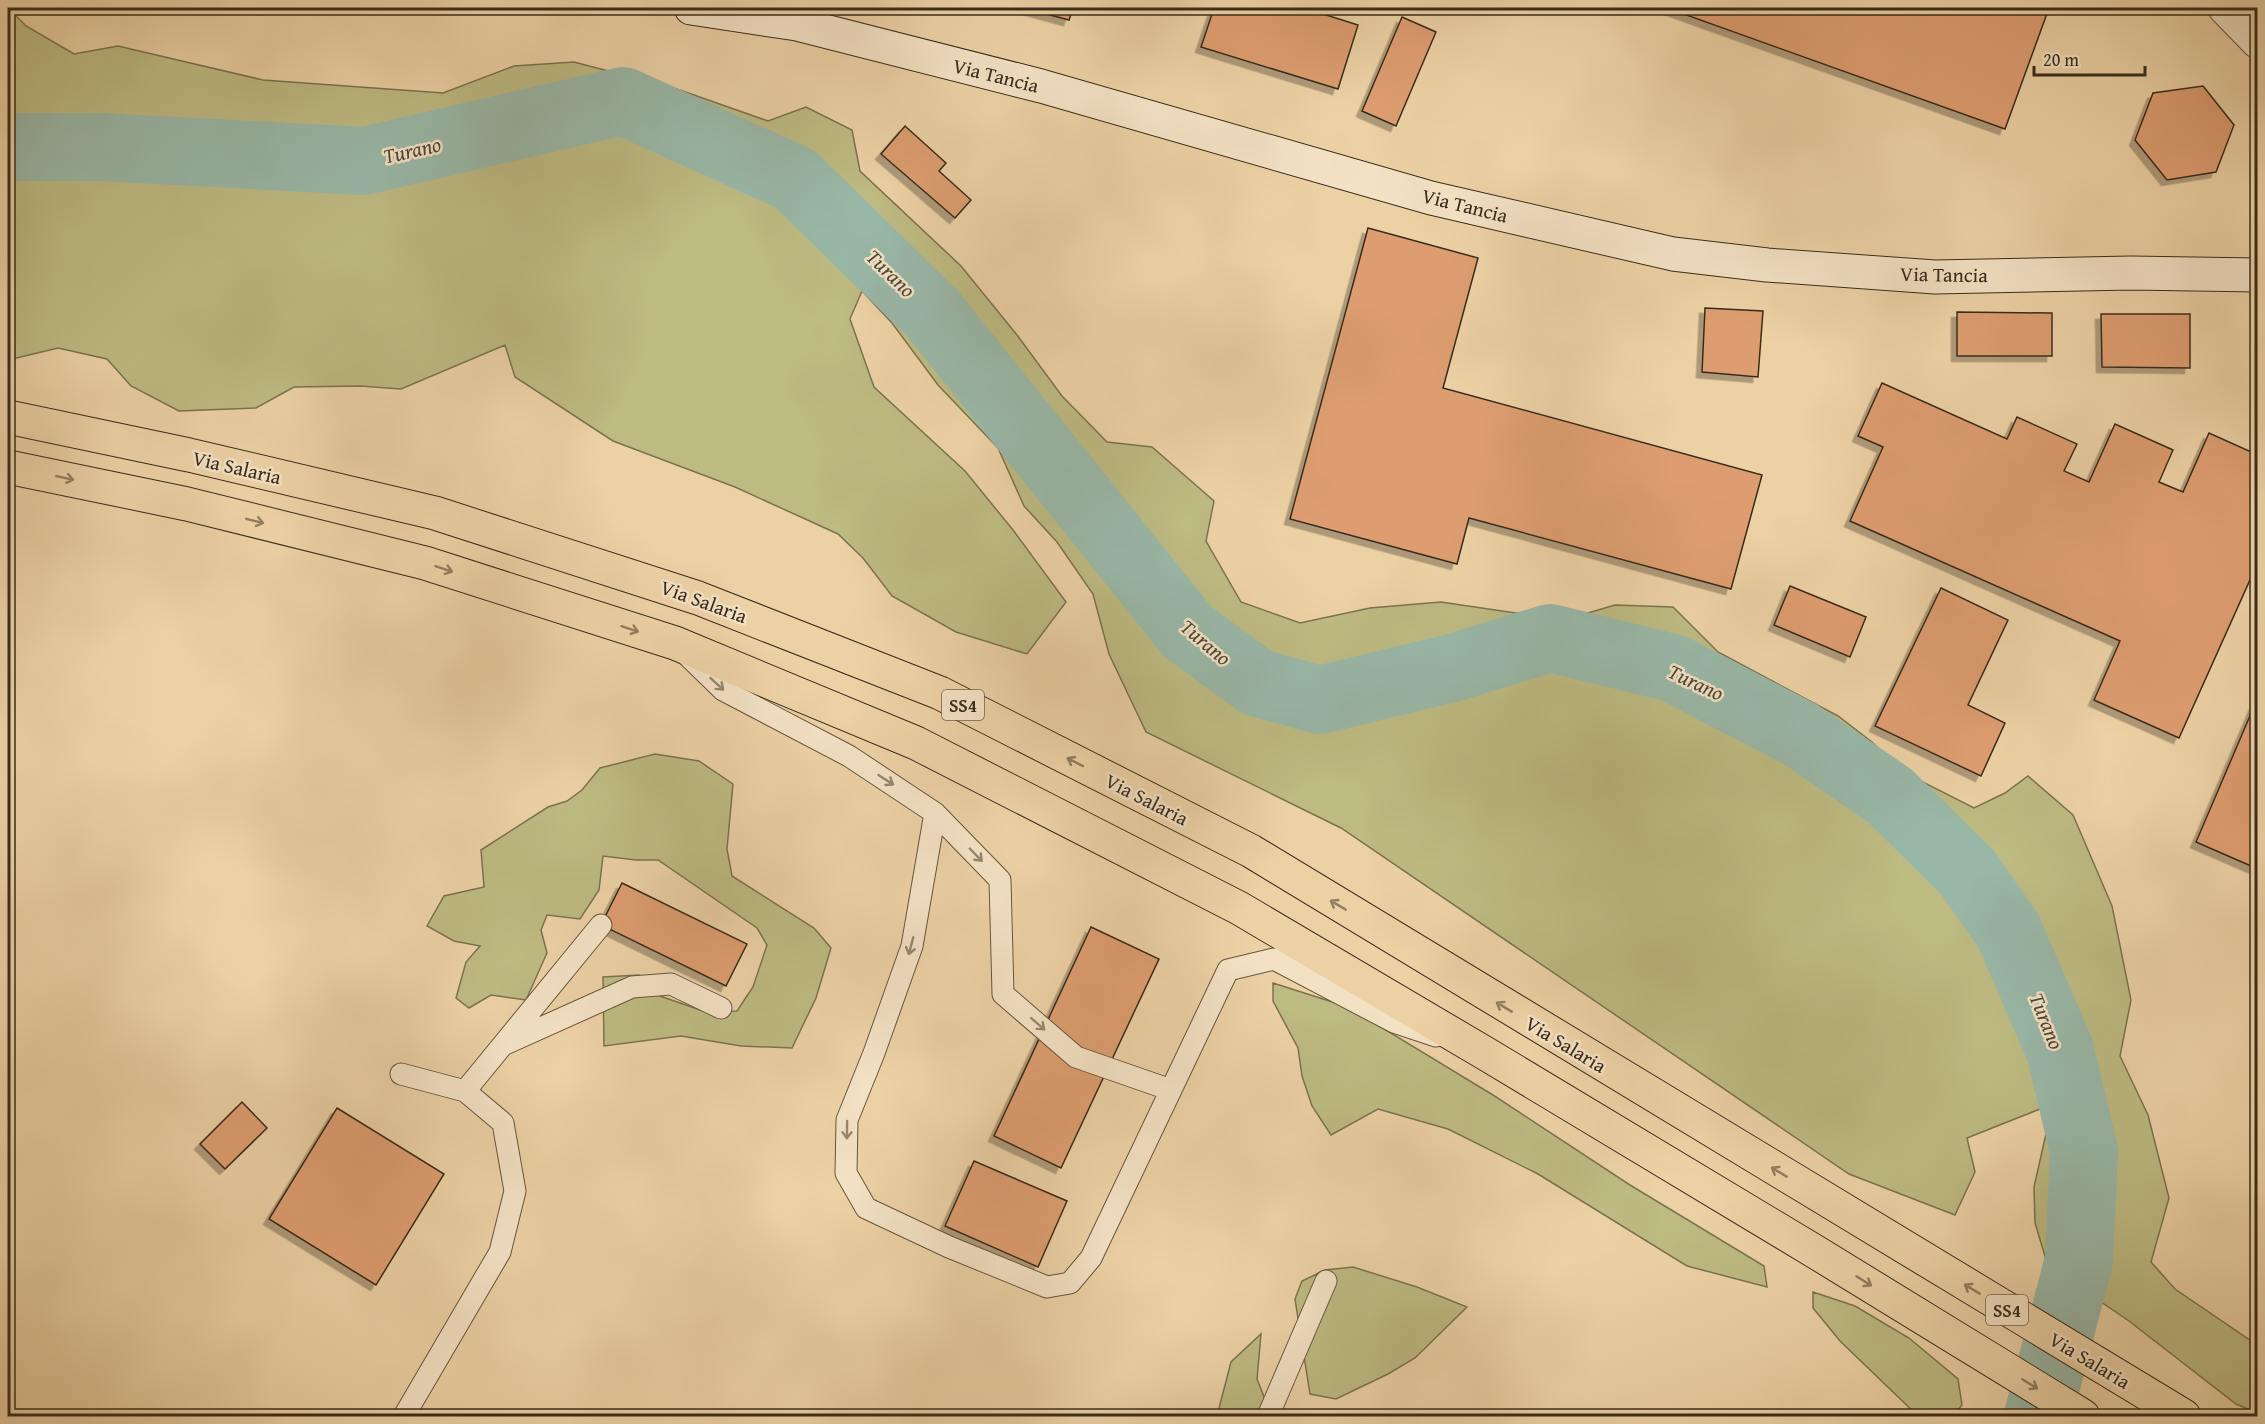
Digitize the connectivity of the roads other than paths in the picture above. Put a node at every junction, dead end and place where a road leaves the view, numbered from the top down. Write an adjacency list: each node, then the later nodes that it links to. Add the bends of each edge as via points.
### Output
1 (691, 8): 4 (main road, Via Tancia, via 808,27 1041,86 1431,198 1673,254 1935,277)
2 (2225, 8): 3 (main road)
3 (2258, 42)
4 (2258, 275)
5 (8, 417): 20 (highway, Via Salaria / SS4, one-way to 5, via 1251,851 940,693 698,597 435,513)
6 (8, 467): 7 (highway, SS4, one-way to 7, via 187,504 425,563)
7 (675, 643): 8 (lane, one-way to 8, via 723,690 849,756); 12 (highway, SS4, via 916,743 1239,908)
8 (935, 813): 14 (lane, one-way to 14, via 1000,880 1003,994 1076,1057); 14 (lane, one-way to 14, via 912,946 847,1120 846,1173 866,1208 1047,1287 1070,1283 1091,1258)
9 (601, 925): 11 (lane)
10 (722, 1008): 11 (lane, via 671,984 632,987)
11 (503, 1045): 15 (lane)
12 (1488, 1054): 14 (lane, via 1394,1022 1274,959 1228,970); 19 (highway, SS4, one-way to 19)
13 (400, 1074): 15 (lane)
14 (1171, 1090)
15 (465, 1091): 17 (lane, via 503,1123 515,1191 500,1252)
16 (1326, 1281): 18 (lane)
17 (404, 1416)
18 (1268, 1416)
19 (2084, 1416)
20 (2184, 1416)

